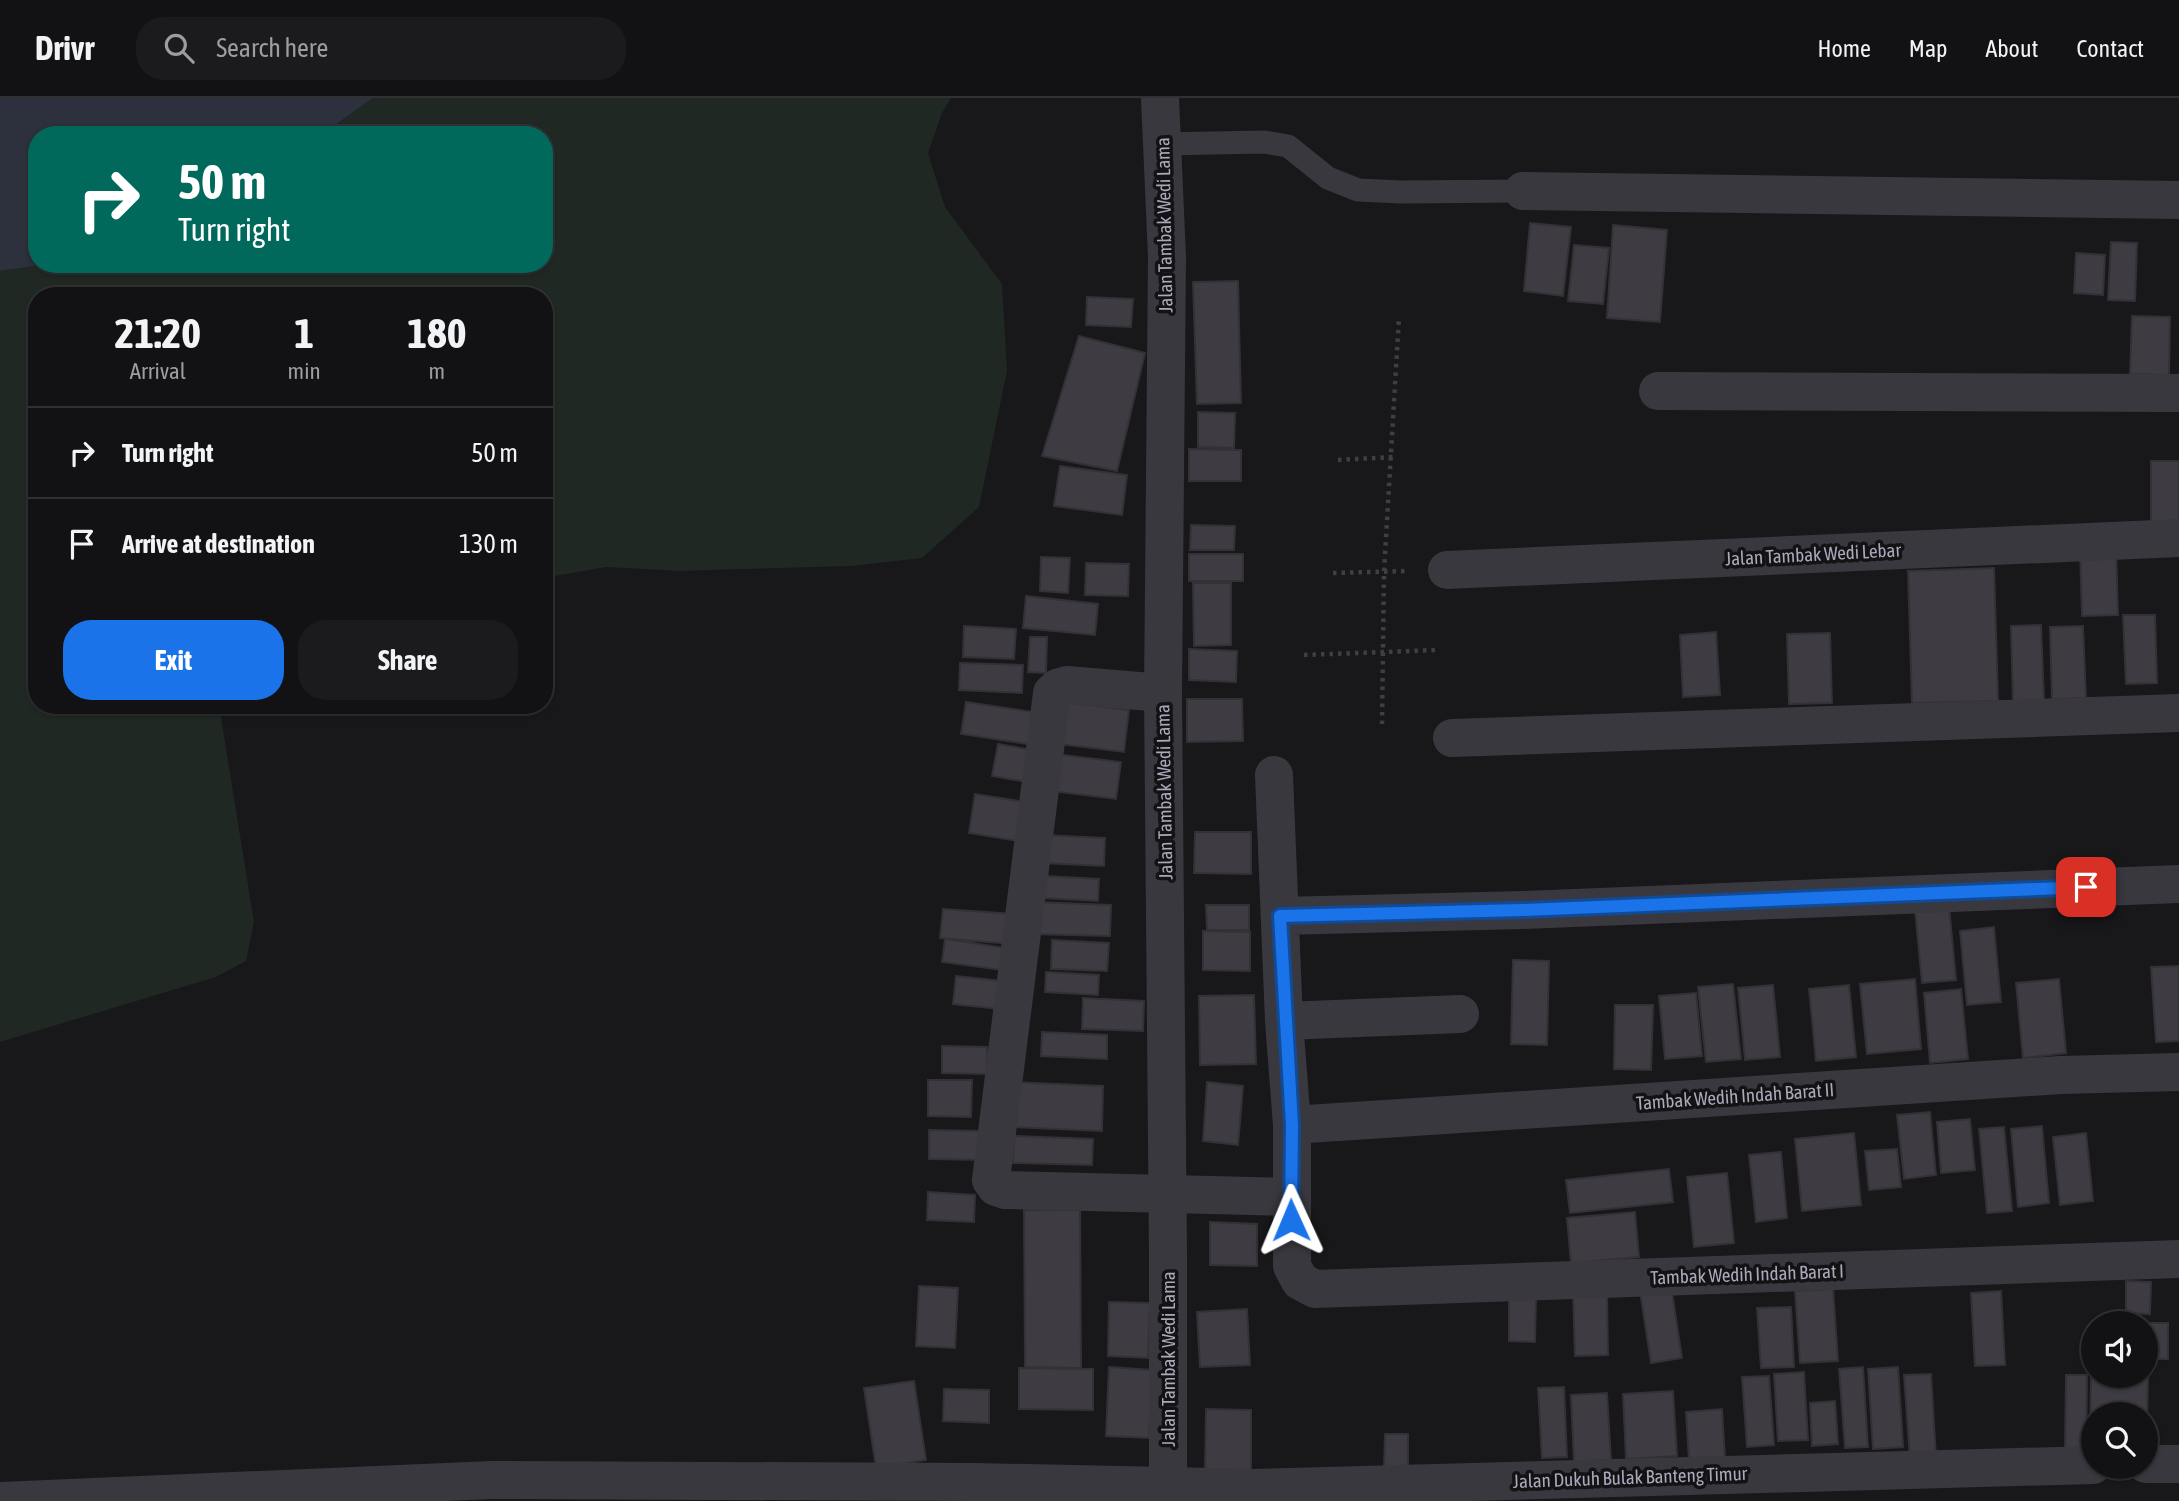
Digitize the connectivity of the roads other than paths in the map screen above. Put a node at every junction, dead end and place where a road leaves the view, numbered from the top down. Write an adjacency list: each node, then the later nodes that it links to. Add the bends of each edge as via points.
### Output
1 (1160, 98): 2 (street, Jalan Tambak Wedi Lama)
2 (1162, 144): 3 (lane, via 1264,142 1288,146 1328,178 1358,190); 9 (street, Jalan Tambak Wedi Lama, via 1167,257)
3 (1522, 191): 4 (street)
4 (2179, 200)
5 (1658, 391): 6 (street)
6 (2179, 393)
7 (2179, 538): 8 (street, Jalan Tambak Wedi Lebar)
8 (1447, 570)
9 (1163, 694): 19 (street, Jalan Tambak Wedi Lama); 19 (street, via 1067,685 1052,693 991,1180 1005,1190)
10 (2179, 712): 11 (street)
11 (1452, 738)
12 (1274, 775): 14 (street)
13 (2179, 884): 14 (street)
14 (1280, 916): 16 (street)
15 (1460, 1014): 16 (street)
16 (1284, 1021): 18 (street)
17 (2179, 1072): 18 (street, Tambak Wedih Indah Barat II, via 2061,1075)
18 (1292, 1125): 20 (street)
19 (1167, 1194): 20 (street); 25 (street, Jalan Tambak Wedi Lama)
20 (1291, 1197): 21 (street, Tambak Wedih Indah Barat I, via 1292,1266 1300,1282 1315,1289)
21 (2179, 1259)
22 (2158, 1464): 23 (street)
23 (2179, 1464)
24 (2081, 1465): 25 (street, Jalan Dukuh Bulak Banteng Timur, via 1253,1489)
25 (1168, 1486): 26 (street, Jalan Dukuh Bulak Banteng Timur, via 492,1480)
26 (0, 1501)

